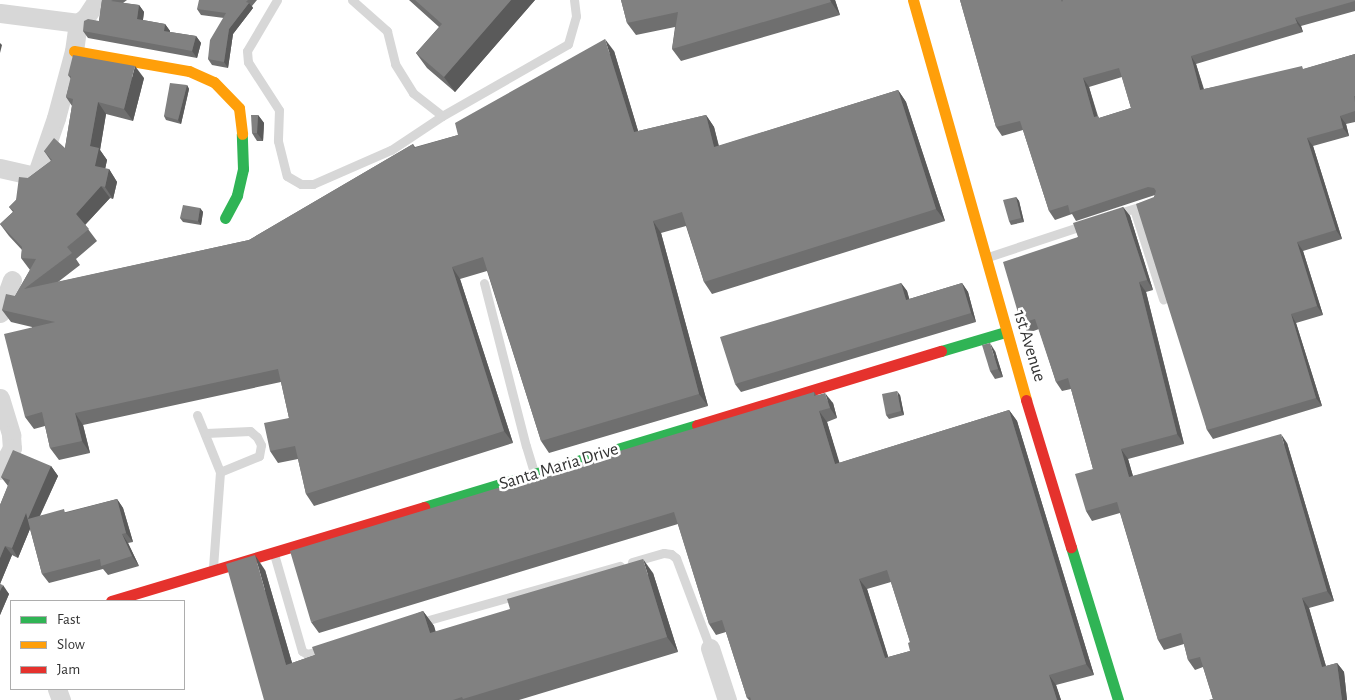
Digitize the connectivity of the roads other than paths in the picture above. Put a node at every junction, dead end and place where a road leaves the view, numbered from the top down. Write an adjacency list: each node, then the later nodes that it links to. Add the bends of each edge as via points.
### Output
1 (96, 0): 7 (street, via 86,17)
2 (277, 0): 9 (lane, via 247,51 248,62 278,110 278,141 287,176 301,184 313,184 391,150)
3 (352, 0): 9 (lane, via 387,31 395,64 413,93)
4 (574, 0): 9 (lane, via 576,16 568,44)
5 (914, 0): 14 (street, 1st Avenue)
6 (0, 13): 7 (street)
7 (78, 23): 8 (street)
8 (74, 51): 10 (street, via 36,176); 13 (street, via 189,71 214,82 239,108 243,169 237,195)
9 (442, 116)
10 (0, 168)
11 (1156, 201): 12 (lane)
12 (1134, 208): 14 (lane); 17 (lane)
13 (225, 218)
14 (985, 258): 19 (street, 1st Avenue)
15 (12, 280): 18 (street)
16 (484, 283): 25 (lane)
17 (1163, 299)
18 (0, 313)
19 (1005, 332): 25 (street, Santa Maria Drive); 33 (street, 1st Avenue)
20 (0, 398): 23 (street, via 12,448)
21 (197, 415): 22 (lane)
22 (206, 433): 24 (lane); 24 (lane, via 250,431 261,445 259,456)
23 (0, 470)
24 (220, 472): 27 (lane)
25 (535, 474): 26 (street, Santa Maria Drive)
26 (273, 552): 27 (street, Santa Maria Drive); 30 (lane, via 302,651 308,654)
27 (213, 570): 28 (street, Santa Maria Drive)
28 (115, 600)
29 (407, 626): 31 (lane, via 664,553 676,558)
30 (331, 648)
31 (710, 648): 32 (street)
32 (727, 700)
33 (1118, 700)

